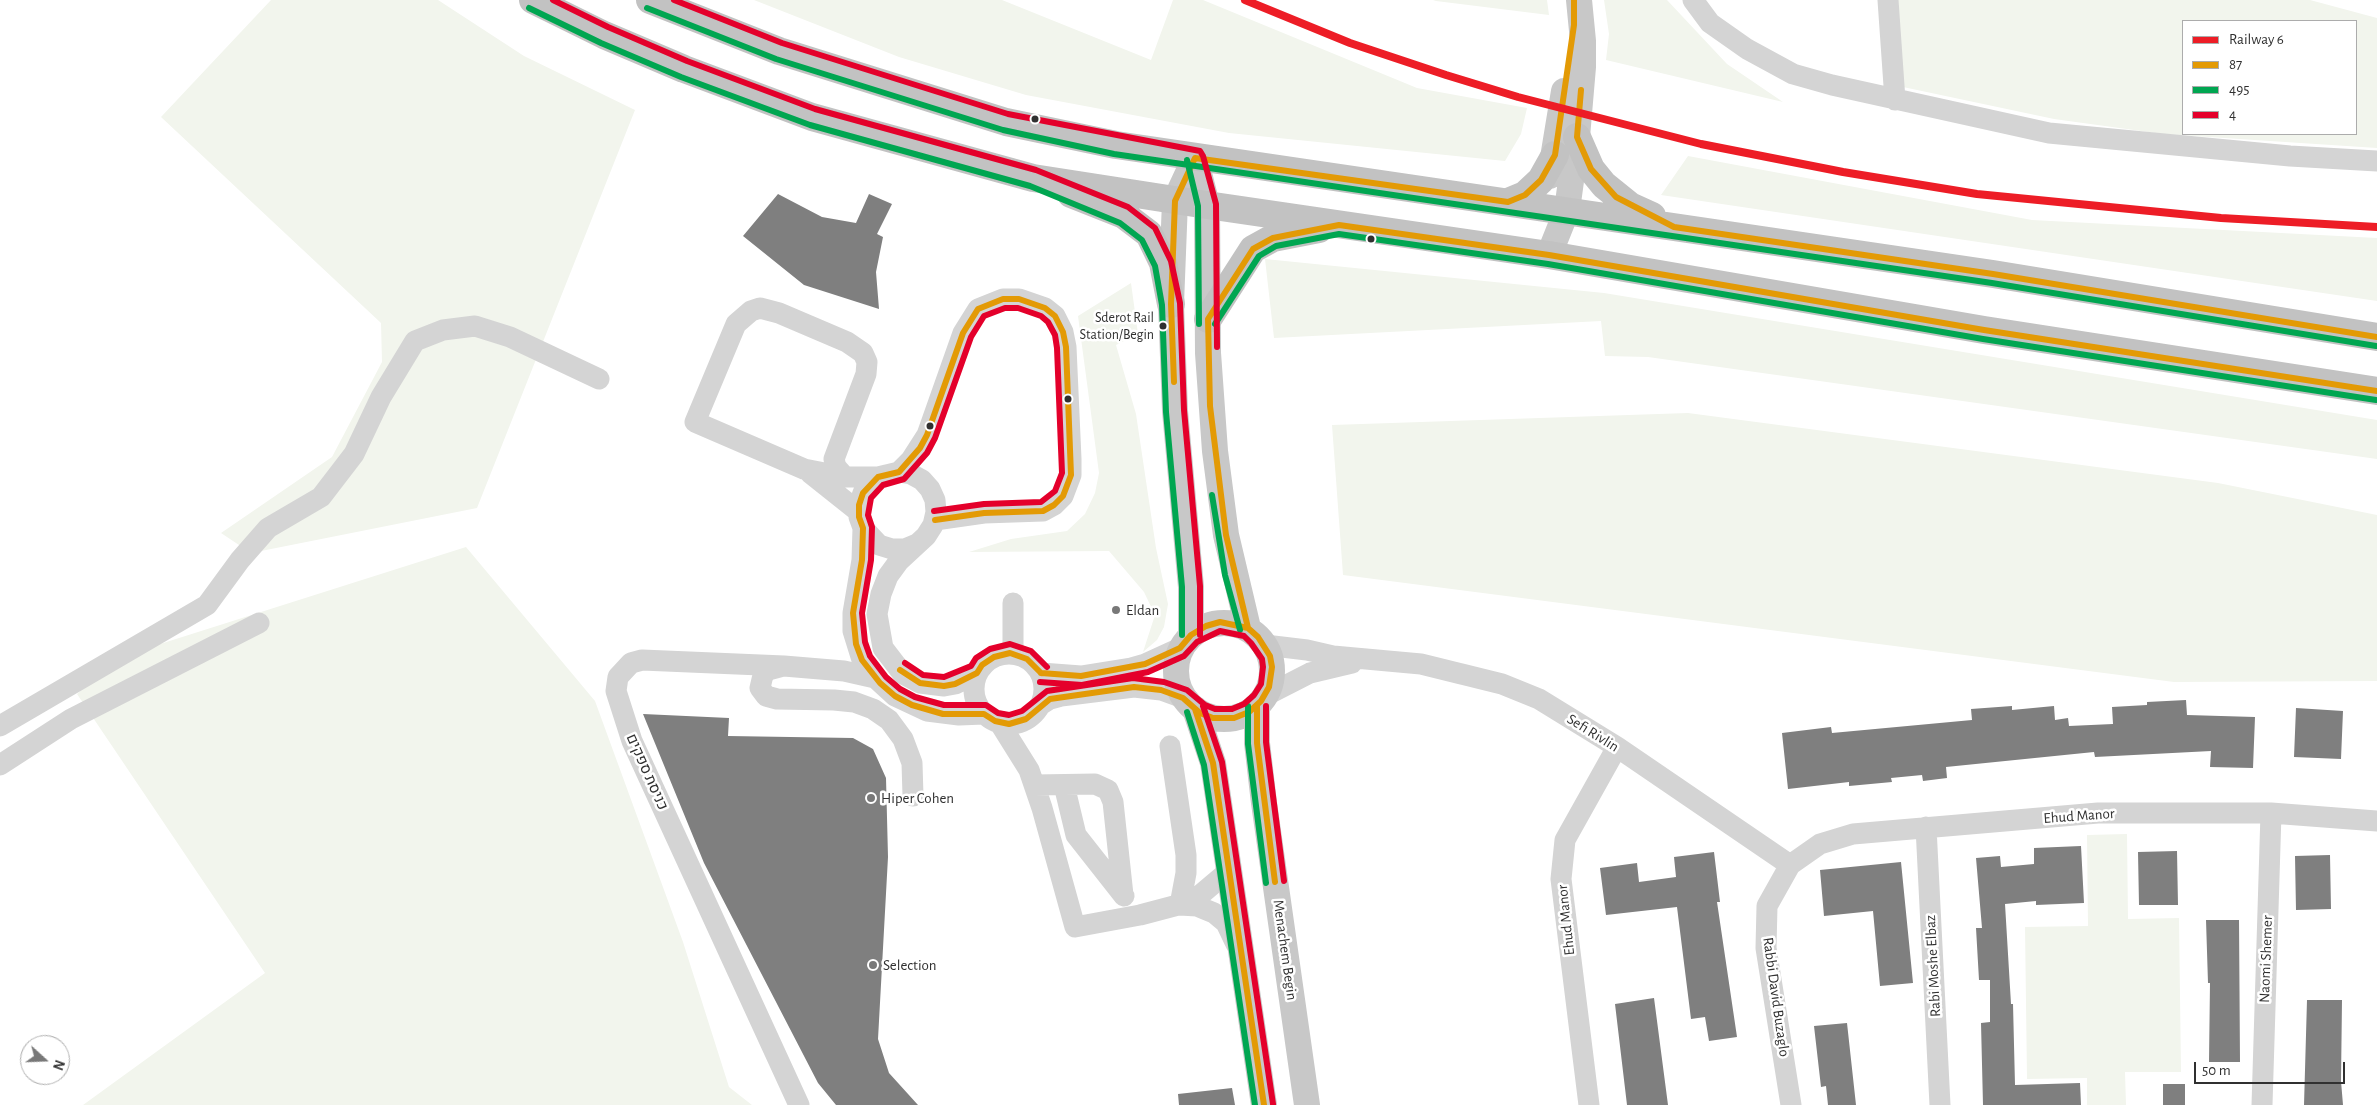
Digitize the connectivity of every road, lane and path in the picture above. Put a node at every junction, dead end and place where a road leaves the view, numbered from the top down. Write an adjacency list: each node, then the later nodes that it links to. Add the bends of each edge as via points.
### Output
1 (533, 0): 12 (highway, via 684,69 812,117)
2 (650, 0): 10 (highway, via 779,51 1006,122)
3 (1574, 0): 9 (main road, via 1574,25)
4 (1579, 0): 8 (main road, via 1583,67)
5 (1693, 0): 7 (street, via 1710,23 1747,49 1793,74)
6 (1888, 0): 7 (street)
7 (1896, 100): 11 (street, via 2049,133 2290,156)
8 (1577, 137): 16 (main road); 18 (highway, via 1591,169 1604,185 1630,206)
9 (1555, 155): 14 (highway, via 1541,180 1525,195); 16 (main road)
10 (1195, 158): 13 (main road); 14 (highway); 15 (main road)
11 (2377, 160)
12 (1033, 178): 13 (highway); 20 (highway, via 1124,215 1149,234 1163,263)
13 (1175, 201): 15 (highway); 20 (main road)
14 (1508, 202): 16 (highway)
15 (1206, 206): 17 (highway); 21 (main road)
16 (1555, 208): 18 (highway); 19 (main road)
17 (1339, 225): 19 (highway); 21 (highway, via 1273,238 1253,249)
18 (1674, 227): 22 (highway, via 1993,274)
19 (1549, 255): 24 (highway, via 2003,333)
20 (1171, 304): 35 (main road, via 1175,411 1191,587)
21 (1208, 319): 34 (main road, via 1210,406 1226,535)
22 (2377, 337)
23 (599, 379): 46 (street, via 510,337 475,326 443,330 415,341 381,397 354,454 321,497 268,528 207,605)
24 (2377, 391)
25 (804, 469): 27 (street); 27 (street, via 695,422 736,324 751,310 770,310 847,342 863,353 867,362 866,374 834,459); 29 (street)
26 (899, 472): 28 (street); 30 (street, via 916,477 930,489 935,500); 30 (street, via 927,435 963,333 978,309 1003,299 1019,299 1045,308 1055,316 1066,347 1071,459 1071,475 1063,496 1043,510)
27 (845, 477): 28 (street)
28 (878, 477): 29 (street, via 863,494)
29 (861, 520): 31 (street, via 879,545 892,549); 41 (street, via 862,560 853,613 854,631 862,660)
30 (935, 520): 31 (street)
31 (917, 544): 39 (street, via 888,576 881,594 877,614 883,648 904,674 932,686 955,684)
32 (1013, 603): 36 (street)
33 (259, 623): 49 (street, via 71,720)
34 (1257, 637): 35 (main road, via 1220,622 1206,626); 37 (street, Sefi Rivlin, via 1333,656); 42 (main road, via 1272,667 1270,682)
35 (1186, 642): 40 (street, via 1131,668 1081,676); 43 (main road, via 1176,663 1176,677)
36 (1014, 654): 39 (street, via 994,656); 40 (street, via 1032,662)
37 (1372, 658): 42 (street, Sefi Rivlin, via 1310,673); 48 (street, Sefi Rivlin, via 1421,664 1502,684 1539,699)
38 (784, 666): 41 (street, כניסת ספקים, via 844,671); 52 (street, via 768,670 763,675 760,688 766,696 854,702 873,709 888,720 903,739 912,763); 62 (street, כניסת ספקים, via 642,660 631,663 618,677 616,691 632,741)
39 (977, 673): 45 (street, via 974,696)
40 (1040, 673): 44 (street, via 1044,688)
41 (875, 678): 45 (street, via 895,696 927,711)
42 (1261, 701): 43 (main road, via 1240,716 1224,719 1207,716); 64 (main road, Menachem Begin, via 1257,742)
43 (1189, 704): 44 (street, via 1161,690 1134,687 1060,696 1050,699); 56 (main road, via 1213,763)
44 (1035, 711): 45 (street, via 1016,723); 50 (street, via 1027,739)
45 (992, 718): 50 (street)
46 (0, 726)
47 (1170, 746): 59 (street, via 1186,856)
48 (1617, 747): 57 (street, Sefi Rivlin); 65 (street, Ehud Manor, via 1565,840 1561,879)
49 (0, 765)
50 (1032, 778): 51 (street); 60 (street, via 1075,927)
51 (1064, 785): 58 (street, via 1076,834); 58 (street, via 1095,784 1108,790 1113,802)
52 (913, 796)
53 (2271, 813): 54 (street, Ehud Manor); 55 (street, Ehud Manor, via 2098,813); 68 (street, Naomi Shemer)
54 (2377, 822)
55 (1926, 828): 57 (street, Ehud Manor, via 1845,837 1820,844); 67 (street, Rabi Moshe Elbaz)
56 (1228, 863): 59 (street, via 1225,874 1214,886 1194,901); 61 (main road)
57 (1790, 865): 66 (street, Rabbi David Buzaglo, via 1767,906 1766,948)
58 (1123, 895): 60 (street)
59 (1180, 905): 60 (street); 61 (street, via 1206,908 1226,922)
60 (1140, 915)
61 (1240, 954): 63 (main road)
62 (799, 1105)
63 (1264, 1105)
64 (1307, 1105)
65 (1589, 1105)
66 (1791, 1105)
67 (1940, 1105)
68 (2262, 1105)

